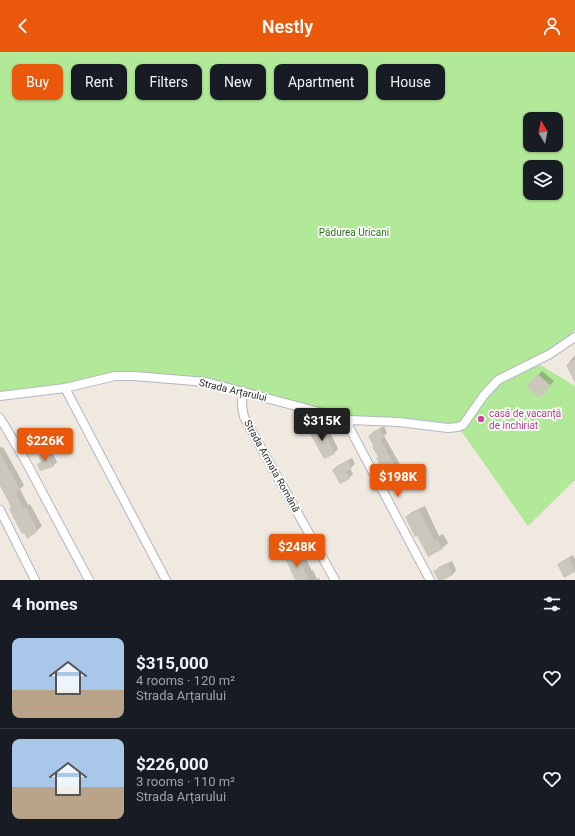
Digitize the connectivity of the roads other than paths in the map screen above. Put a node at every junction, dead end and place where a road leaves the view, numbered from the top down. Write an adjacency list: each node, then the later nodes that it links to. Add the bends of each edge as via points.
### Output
1 (575, 337): 6 (street, Strada Arțarului, via 546,356 498,380 460,427)
2 (65, 388): 3 (street, Strada Arțarului, via 125,376 206,382); 4 (street, Strada Arțarului); 10 (street)
3 (243, 391): 6 (street, Strada Arțarului); 11 (street, Strada Armata Română, via 244,417)
4 (0, 396)
5 (0, 418): 9 (street)
6 (349, 420): 12 (street, via 349,427)
7 (0, 510): 8 (street)
8 (35, 580)
9 (89, 580)
10 (166, 580)
11 (335, 580)
12 (430, 580)

